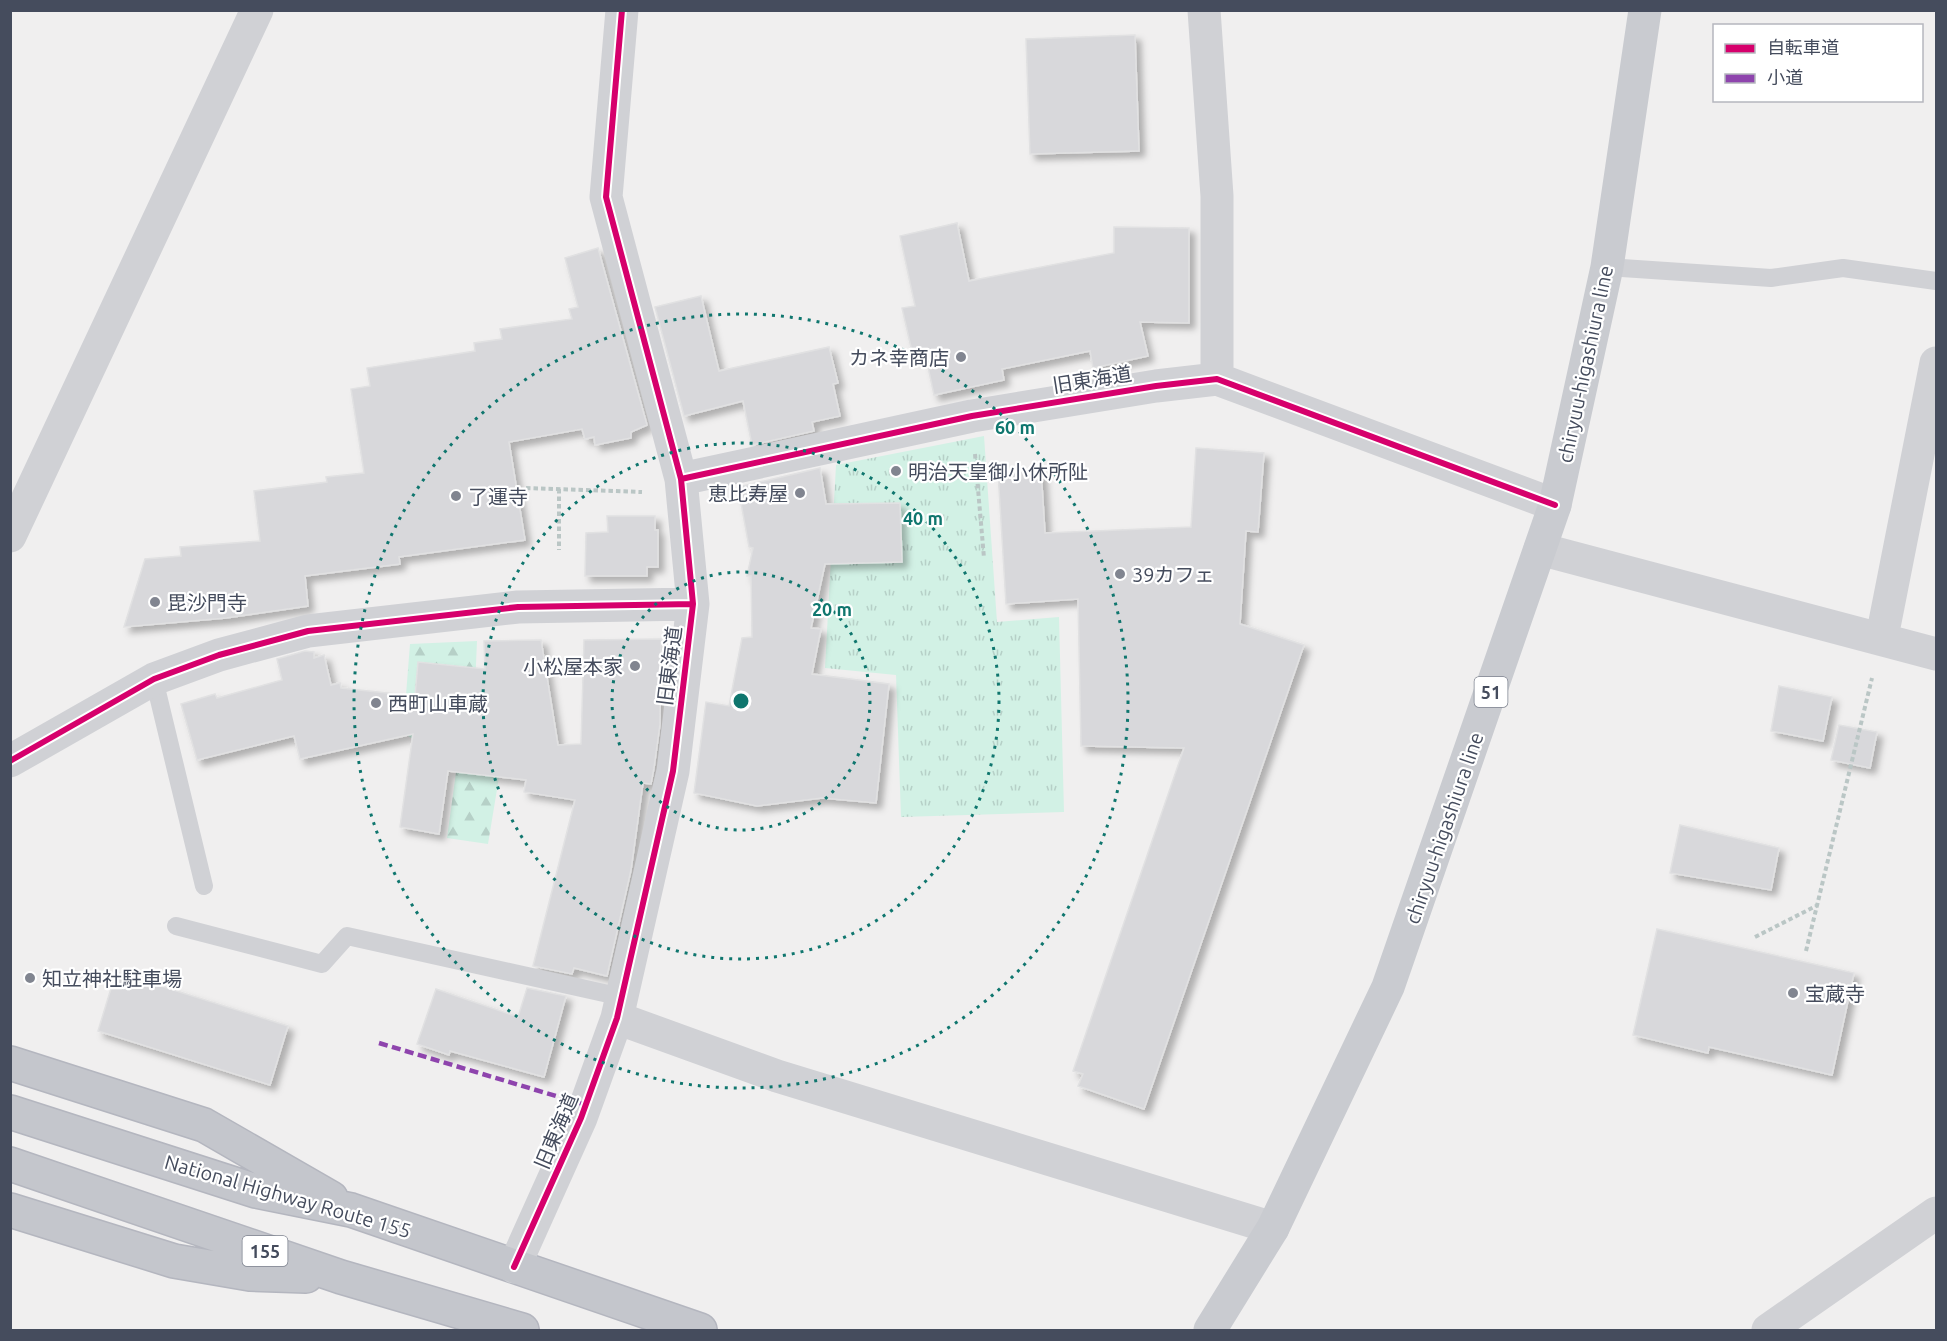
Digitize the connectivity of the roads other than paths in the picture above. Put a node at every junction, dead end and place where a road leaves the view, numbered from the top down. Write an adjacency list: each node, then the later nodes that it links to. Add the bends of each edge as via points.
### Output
1 (257, 10): 11 (street)
2 (622, 10): 9 (street, via 606,197)
3 (1204, 10): 8 (street, via 1217,196)
4 (1645, 10): 5 (main road, chiryuu-higashiura line / 51)
5 (1607, 267): 6 (lane, via 1771,278 1843,268); 10 (main road, chiryuu-higashiura line / 51)
6 (1936, 281)
7 (1936, 363): 14 (street)
8 (1217, 379): 9 (street, 旧東海道, via 972,416); 10 (street)
9 (682, 486): 13 (street, 旧東海道)
10 (1555, 505): 12 (main road, chiryuu-higashiura line / 51)
11 (10, 536)
12 (1540, 549): 14 (street); 27 (main road, chiryuu-higashiura line / 51, via 1388,987)
13 (693, 604): 16 (street, via 518,607 308,631 219,655); 20 (street, 旧東海道, via 673,771)
14 (1882, 637): 15 (street)
15 (1936, 654)
16 (154, 680): 17 (street); 18 (lane)
17 (10, 761)
18 (204, 886)
19 (176, 926): 20 (lane, via 322,964 348,936)
20 (619, 1008): 27 (street, via 777,1076); 28 (street, 旧東海道, via 581,1118)
21 (10, 1063): 25 (highway, via 204,1125)
22 (10, 1112): 25 (highway, National Highway Route 155, via 256,1191)
23 (10, 1164): 29 (highway, 155)
24 (10, 1210): 29 (highway, 155, via 174,1261 250,1274)
25 (351, 1210): 28 (highway, National Highway Route 155)
26 (1936, 1213): 34 (street)
27 (1273, 1228): 33 (main road, chiryuu-higashiura line / 51)
28 (514, 1267): 32 (highway, National Highway Route 155)
29 (341, 1276): 30 (highway, 155)
30 (465, 1322): 31 (highway, 155)
31 (522, 1330)
32 (700, 1330)
33 (1210, 1330)
34 (1768, 1330)

